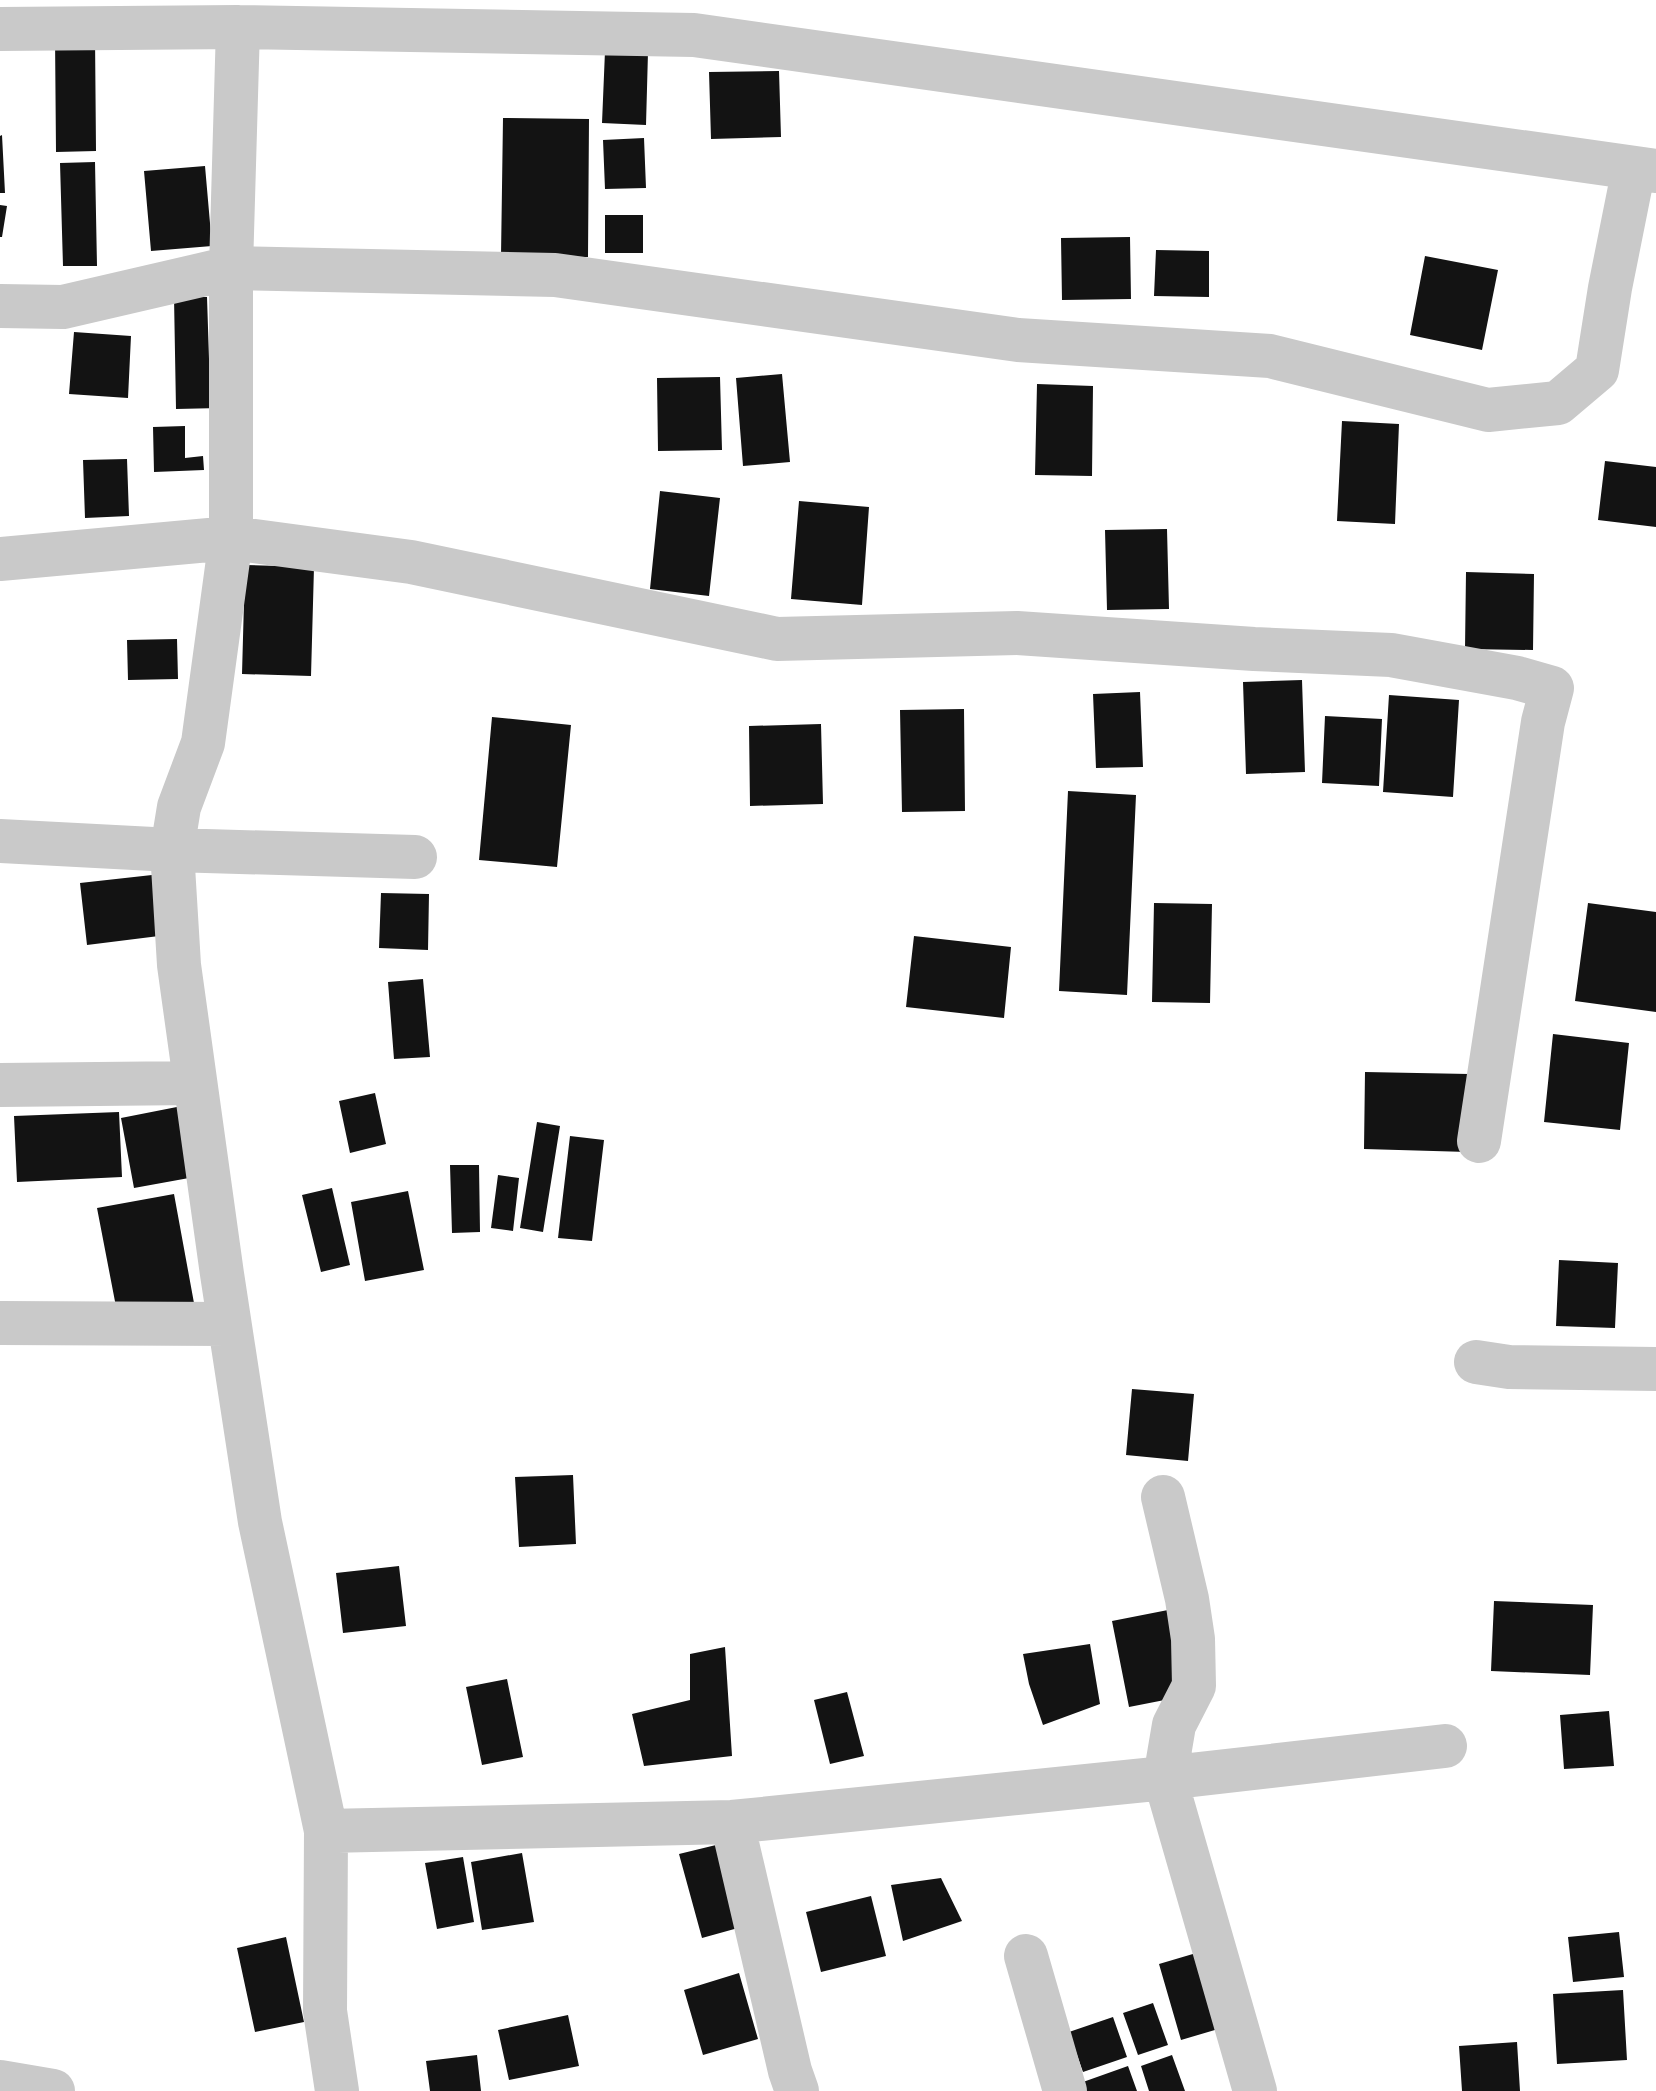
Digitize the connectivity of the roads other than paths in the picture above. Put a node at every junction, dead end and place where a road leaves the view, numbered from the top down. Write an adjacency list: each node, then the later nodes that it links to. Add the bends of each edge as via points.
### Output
1 (635, 17): 2 (street); 4 (street, via 694,35)
2 (238, 27): 3 (street); 5 (street)
3 (0, 29)
4 (1645, 169): 5 (street, via 1610,288 1597,370 1558,403 1488,410 1270,356 1018,340 555,275)
5 (231, 268): 6 (street, via 63,307); 7 (street)
6 (0, 306)
7 (231, 538): 8 (street); 10 (street, via 203,743 179,807); 14 (street, via 411,562 777,639 1017,633 1391,655 1552,688)
8 (0, 559)
9 (0, 841): 10 (street)
10 (172, 850): 11 (street); 12 (street, via 179,965)
11 (415, 857)
12 (195, 1083): 13 (street); 16 (street)
13 (0, 1085)
14 (1479, 1141)
15 (0, 1323): 16 (street)
16 (229, 1324): 23 (street, via 260,1522)
17 (1476, 1362): 18 (street)
18 (1656, 1369)
19 (1163, 1497): 21 (street, via 1187,1599 1194,1686 1174,1725)
20 (1445, 1746): 21 (street)
21 (1165, 1778): 22 (street); 30 (street)
22 (732, 1822): 23 (street); 28 (street)
23 (326, 1831): 27 (street, via 325,2011)
24 (1026, 1956): 29 (street)
25 (0, 2082): 26 (street)
26 (53, 2091)
27 (337, 2091)
28 (797, 2091)
29 (1065, 2091)
30 (1255, 2091)

